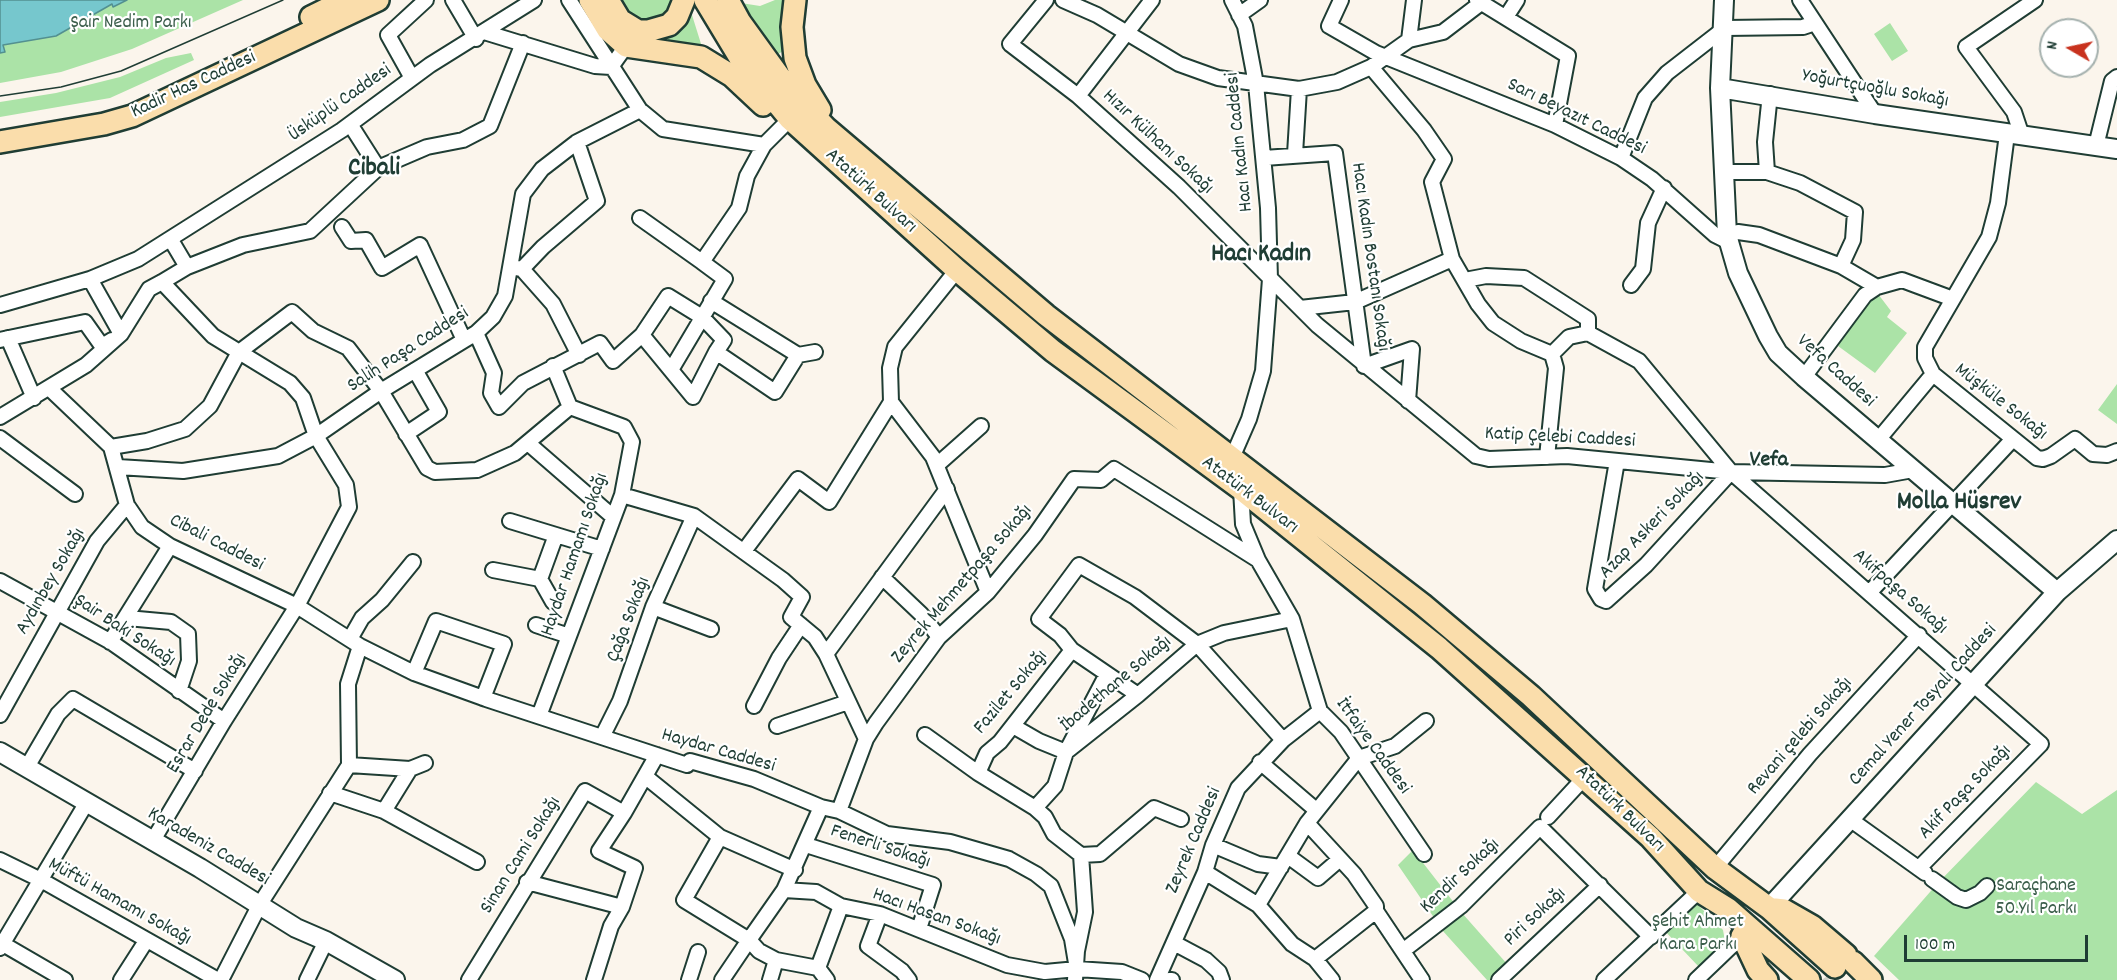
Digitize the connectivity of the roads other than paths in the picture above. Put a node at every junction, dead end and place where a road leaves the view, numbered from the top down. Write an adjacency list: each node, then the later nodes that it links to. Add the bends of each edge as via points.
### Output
1 (345, 0): 49 (main road, Kadir Has Caddesi, via 123,106)
2 (378, 0): 52 (main road, Kadir Has Caddesi, via 132,116)
3 (426, 0): 38 (street, via 388,35)
4 (453, 0): 30 (street)
5 (534, 0): 30 (street, Üsküplü Caddesi)
6 (569, 0): 35 (street)
7 (590, 0): 33 (main road, via 608,30)
8 (608, 0): 9 (main road, via 620,20 638,31 648,32 669,25)
9 (684, 0)
10 (705, 0): 46 (main road, Atatürk Bulvarı, via 740,58)
11 (728, 0): 51 (main road, Atatürk Bulvarı, via 786,87)
12 (795, 0): 51 (main road, via 793,42 800,72 811,97)
13 (1046, 0): 43 (street, Hızır Külhanı Sokağı, via 1010,44)
14 (1063, 0): 29 (street)
15 (1152, 0): 29 (street)
16 (1232, 0): 25 (street, Hacı Kadın Caddesi)
17 (1260, 0): 25 (street)
18 (1341, 0): 34 (street, Sarı Beyazıt Caddesi, via 1329,26 1376,53)
19 (1414, 0): 31 (street)
20 (1517, 0): 26 (street)
21 (1724, 0): 28 (street, Vefa Caddesi)
22 (1800, 0): 27 (street)
23 (2035, 0): 50 (street, via 1966,47 2014,112)
24 (1479, 2): 26 (street); 31 (street, via 1443,32)
25 (1239, 15): 39 (street, Hacı Kadın Caddesi, via 1245,26)
26 (1506, 17): 48 (street, via 1568,56)
27 (1815, 23): 28 (street, via 1803,27); 45 (street)
28 (1725, 28): 40 (street, Vefa Caddesi); 59 (street, via 1668,73 1645,98)
29 (1126, 33): 39 (street, via 1179,64 1218,78); 43 (street)
30 (480, 35): 32 (street); 38 (street, Üsküplü Caddesi)
31 (1409, 40): 34 (street)
32 (523, 44): 35 (street, via 595,66); 60 (street, via 490,126 463,140 426,147)
33 (626, 46): 35 (street); 46 (main road, via 701,57 732,75 763,105)
34 (1389, 56): 36 (street); 48 (street, Sarı Beyazıt Caddesi)
35 (611, 67): 44 (street)
36 (1371, 67): 41 (street, via 1337,82); 68 (street, via 1425,130 1444,159 1432,182)
37 (2117, 77): 55 (street, via 2112,81)
38 (412, 78): 47 (street, Üsküplü Caddesi)
39 (1256, 84): 41 (street); 58 (street, Hacı Kadın Caddesi)
40 (1720, 88): 42 (street, Yoğurtçuoğlu Sokağı); 61 (street, Vefa Caddesi)
41 (1299, 89): 57 (street)
42 (1770, 94): 45 (street, Yoğurtçuoğlu Sokağı); 62 (street, via 1764,142)
43 (1078, 96): 75 (street, Hızır Külhanı Sokağı, via 1179,187)
44 (640, 110): 53 (street, Salih Paşa Caddesi); 54 (street, via 663,129)
45 (1875, 114): 50 (street, Yoğurtçuoğlu Sokağı)
46 (790, 119): 54 (street); 73 (main road, Atatürk Bulvarı)
47 (350, 123): 60 (street); 67 (street, Üsküplü Caddesi)
48 (1555, 125): 59 (street, Sarı Beyazıt Caddesi)
49 (0, 128)
50 (2015, 135): 55 (street, Yoğurtçuoğlu Sokağı); 80 (street, via 1989,237)
51 (841, 140): 121 (main road, Atatürk Bulvarı, via 1046,315)
52 (0, 142)
53 (577, 142): 72 (street, Salih Paşa Caddesi, via 542,169 523,194); 72 (street, via 597,201)
54 (764, 145): 69 (street, via 747,176 739,208)
55 (2096, 146): 56 (street, Yoğurtçuoğlu Sokağı)
56 (2117, 149)
57 (1295, 154): 58 (street, Hacı Kadın Bostanı Sokağı); 82 (street, Hacı Kadın Bostanı Sokağı, via 1335,153)
58 (1264, 158): 75 (street, Hacı Kadın Caddesi)
59 (1622, 158): 63 (street, Sarı Beyazıt Caddesi)
60 (378, 168): 71 (street, via 310,231 243,245)
61 (1724, 172): 62 (street); 66 (street, Vefa Caddesi)
62 (1767, 172): 70 (street, via 1800,183 1855,212 1853,240)
63 (1664, 188): 66 (street, Sarı Beyazıt Caddesi, via 1715,235); 78 (street, via 1648,223 1643,269)
64 (640, 218): 69 (street)
65 (342, 227): 91 (street, via 351,241 366,240 382,268 420,245)
66 (1728, 238): 70 (street, via 1738,232 1759,236); 103 (street, Vefa Caddesi, via 1738,273 1768,336 1778,353)
67 (171, 240): 71 (street); 74 (street, Üsküplü Caddesi)
68 (1452, 259): 76 (street); 82 (street)
69 (702, 262): 81 (street, via 725,279)
70 (1841, 266): 79 (street)
71 (187, 267): 77 (street)
72 (516, 268): 86 (street, Salih Paşa Caddesi, via 493,317); 96 (street, via 553,304)
73 (957, 270): 108 (street, via 895,347 890,368); 128 (main road, Atatürk Bulvarı, via 1062,357)
74 (90, 279): 83 (street, Üsküplü Caddesi); 88 (street)
75 (1270, 279): 84 (street, Katip Çelebi Caddesi); 121 (street, Hacı Kadın Caddesi, via 1263,371)
76 (1465, 280): 87 (street, via 1486,276 1524,278 1588,319); 95 (street, via 1493,323)
77 (162, 282): 88 (street, via 149,289); 93 (street, Esrar Dede Sokağı, via 213,336)
78 (1631, 285)
79 (1877, 287): 80 (street, via 1902,280); 103 (street, via 1865,295)
80 (1953, 299): 102 (street, via 1924,347)
81 (711, 302): 85 (street); 97 (street)
82 (1355, 302): 84 (street); 99 (street, Hacı Kadın Bostanı Sokağı)
83 (0, 305)
84 (1300, 308): 99 (street, Katip Çelebi Caddesi)
85 (702, 317): 89 (street, via 668,296); 92 (street, via 724,340); 101 (street)
86 (476, 333): 91 (street, Salih Paşa Caddesi); 98 (street, via 494,373 491,393 499,407 524,383)
87 (1588, 333): 95 (street, via 1569,337); 126 (street, Akifpaşa Sokağı, via 1639,361)
88 (121, 334): 90 (street, via 102,346 85,322); 104 (street)
89 (642, 335): 96 (street, via 613,360 600,343); 101 (street)
90 (4, 339): 106 (street)
91 (464, 340): 100 (street, Salih Paşa Caddesi)
92 (716, 351): 97 (street, via 775,392); 101 (street, via 693,397)
93 (239, 352): 105 (street, via 292,312 313,331 348,348); 113 (street, Esrar Dede Sokağı, via 290,383 303,398); 118 (street, via 210,406 185,429)
94 (815, 352): 97 (street)
95 (1552, 354): 120 (street, via 1556,368)
96 (579, 355): 98 (street)
97 (798, 355)
98 (553, 366): 109 (street)
99 (1364, 366): 107 (street, Katip Çelebi Caddesi); 107 (street, via 1412,349)
100 (415, 370): 105 (street, Salih Paşa Caddesi); 112 (street, via 439,412)
101 (671, 370)
102 (1933, 374): 115 (street, Müşküle Sokağı); 116 (street, Müşküle Sokağı)
103 (1804, 377): 115 (street, Vefa Caddesi)
104 (50, 388): 106 (street); 118 (street, Cibali Caddesi)
105 (381, 391): 112 (street); 113 (street, Salih Paşa Caddesi)
106 (34, 398): 110 (street)
107 (1408, 401): 120 (street, Katip Çelebi Caddesi, via 1476,456)
108 (891, 402): 123 (street); 140 (street, via 829,501 798,479)
109 (570, 407): 117 (street); 130 (street, Haydar Hamamı Sokağı, via 625,428 632,442)
110 (1, 415)
111 (981, 426): 123 (street)
112 (406, 434): 117 (street, via 427,468 435,472 477,470)
113 (316, 436): 124 (street, Salih Paşa Caddesi, via 278,456 257,460 183,471); 151 (street, Esrar Dede Sokağı, via 346,485 349,507)
114 (0, 438): 129 (street)
115 (1878, 440): 125 (street, Vefa Caddesi)
116 (2012, 440): 119 (street, Müşküle Sokağı, via 2043,459 2075,439 2093,454); 131 (street)
117 (529, 444): 133 (street)
118 (111, 447): 124 (street, Cibali Caddesi)
119 (2117, 451)
120 (1547, 457): 122 (street, Katip Çelebi Caddesi)
121 (1232, 458): 222 (main road, Atatürk Bulvarı, via 1422,604 1513,681)
122 (1617, 461): 126 (street, Katip Çelebi Caddesi); 126 (street, Azap Askeri Sokağı, via 1596,589 1601,598 1611,599)
123 (937, 465): 127 (street)
124 (118, 467): 132 (street, Cibali Caddesi)
125 (1913, 470): 126 (street, Katip Çelebi Caddesi, via 1886,475); 131 (street, Vefa Caddesi)
126 (1731, 472): 148 (street, Akifpaşa Sokağı)
127 (947, 489): 144 (street); 147 (street)
128 (1242, 489): 141 (street, İtfaiye Caddesi, via 1243,524); 199 (main road, Atatürk Bulvarı, via 1439,648)
129 (75, 494)
130 (622, 495): 133 (street, Haydar Hamamı Sokağı); 134 (street)
131 (1951, 503): 148 (street); 149 (street, Vefa Caddesi)
132 (127, 505): 138 (street, Cibali Caddesi, via 142,527); 153 (street, Aydınbey Sokağı, via 97,541)
133 (612, 516): 139 (street, Haydar Hamamı Sokağı)
134 (694, 516): 140 (street); 152 (street, Çağa Sokağı)
135 (510, 521): 136 (street)
136 (556, 535): 139 (street); 145 (street)
137 (2117, 540): 149 (street, Cemal Yener Tosyalı Caddesi)
138 (170, 546): 151 (street, Cibali Caddesi); 154 (street)
139 (602, 549): 159 (street, Haydar Hamamı Sokağı)
140 (744, 551): 157 (street, via 802,597 791,617)
141 (1258, 560): 147 (street, Zeyrek Mehmetpaşa Sokağı, via 1114,470 1101,480 1074,479); 155 (street, İtfaiye Caddesi)
142 (413, 562): 163 (street, via 362,618)
143 (493, 570): 145 (street)
144 (882, 577): 161 (street); 166 (street)
145 (540, 579): 150 (street)
146 (0, 581): 153 (street, Şair Baki Sokağı)
147 (988, 592): 161 (street, Zeyrek Mehmetpaşa Sokağı)
148 (1869, 592): 160 (street, Akifpaşa Sokağı)
149 (2057, 592): 169 (street, Cemal Yener Tosyalı Caddesi)
150 (553, 602)
151 (297, 606): 163 (street, Haydar Caddesi); 178 (street, Esrar Dede Sokağı)
152 (653, 607): 158 (street); 183 (street, Çağa Sokağı, via 620,701)
153 (56, 611): 162 (street, Şair Baki Sokağı); 176 (street, Aydınbey Sokağı)
154 (127, 618): 162 (street); 170 (street, via 171,622 188,634 189,661)
155 (1292, 619): 164 (street, İbadethane Sokağı, via 1224,633); 175 (street, İtfaiye Caddesi)
156 (536, 625): 159 (street)
157 (801, 625): 166 (street); 174 (street)
158 (711, 629)
159 (569, 636): 177 (street, Haydar Hamamı Sokağı)
160 (1919, 636): 169 (street, Akifpaşa Sokağı); 222 (street, Revani çelebi Sokağı, via 1810,754)
161 (939, 637): 184 (street, Zeyrek Mehmetpaşa Sokağı)
162 (110, 642): 170 (street, Şair Baki Sokağı)
163 (355, 643): 167 (street, Haydar Caddesi); 193 (street, via 348,684)
164 (1197, 644): 165 (street, via 1135,597 1079,565 1039,619); 171 (street, İbadethane Sokağı); 185 (street)
165 (1072, 650): 168 (street, Fazilet Sokağı); 181 (street, Fazilet Sokağı)
166 (826, 654): 173 (street)
167 (414, 673): 172 (street, Haydar Caddesi); 172 (street, via 436,621 504,644)
168 (1107, 674): 171 (street, Fazilet Sokağı); 188 (street)
169 (1974, 683): 186 (street, Akifpaşa Sokağı); 209 (street, Cemal Yener Tosyalı Caddesi)
170 (179, 691): 178 (street, Şair Baki Sokağı)
171 (1138, 696): 188 (street, İbadethane Sokağı)
172 (483, 698): 177 (street, Haydar Caddesi)
173 (848, 702): 180 (street); 184 (street)
174 (754, 706)
175 (1320, 711): 185 (street, Zeyrek Caddesi); 190 (street, İtfaiye Caddesi)
176 (0, 715)
177 (539, 716): 183 (street, Haydar Caddesi)
178 (224, 721): 196 (street, Esrar Dede Sokağı)
179 (1426, 721): 190 (street, via 1395,746)
180 (777, 726)
181 (1012, 726): 188 (street); 197 (street, Fazilet Sokağı, via 987,753)
182 (925, 735): 197 (street)
183 (602, 737): 189 (street, Haydar Caddesi)
184 (866, 739): 206 (street, Zeyrek Mehmetpaşa Sokağı)
185 (1283, 740): 191 (street, Zeyrek Caddesi)
186 (2041, 744): 225 (street, Akif Paşa Sokağı)
187 (0, 752): 194 (street, Karadeniz Caddesi)
188 (1066, 752): 203 (street, İbadethane Sokağı, via 1054,786)
189 (657, 755): 198 (street); 202 (street, Haydar Caddesi, via 754,779)
190 (1359, 758): 204 (street); 216 (street, İtfaiye Caddesi)
191 (1260, 762): 204 (street); 215 (street, Zeyrek Caddesi, via 1238,788)
192 (425, 763): 195 (street)
193 (349, 765): 195 (street); 200 (street)
194 (27, 767): 196 (street, via 58,714 73,699); 201 (street, Karadeniz Caddesi)
195 (410, 769): 205 (street)
196 (195, 771): 213 (street, Esrar Dede Sokağı)
197 (978, 774): 203 (street)
198 (646, 777): 207 (street); 212 (street)
199 (1585, 777): 210 (street, Kendir Sokağı); 231 (main road, Atatürk Bulvarı, via 1650,837)
200 (330, 793): 205 (street); 232 (street)
201 (87, 802): 213 (street, Karadeniz Caddesi); 226 (street)
202 (821, 807): 206 (street, Haydar Caddesi); 214 (street)
203 (1035, 808): 217 (street, via 1053,834)
204 (1316, 810): 211 (street)
205 (384, 811): 221 (street)
206 (839, 811): 253 (street, Haydar Caddesi, via 887,834 950,842 1009,859 1036,874 1051,886 1072,939)
207 (624, 813): 227 (street, Sinan Cami Sokağı, via 585,791); 235 (street, via 599,851 635,868)
208 (1181, 819): 217 (street, via 1154,808 1100,855)
209 (1851, 820): 225 (street); 236 (street, Cemal Yener Tosyalı Caddesi)
210 (1544, 822): 228 (street); 247 (street, Kendir Sokağı, via 1461,906)
211 (1307, 824): 218 (street); 220 (street)
212 (720, 837): 223 (street); 242 (street, via 684,900)
213 (152, 842): 232 (street, Karadeniz Caddesi)
214 (806, 845): 223 (street); 239 (street, Fenerli Sokağı, via 933,885)
215 (1213, 845): 220 (street, via 1258,864); 224 (street, Zeyrek Caddesi)
216 (1424, 854)
217 (1081, 855): 253 (street, via 1085,912)
218 (1340, 859): 220 (street, via 1318,878); 237 (street)
219 (0, 860): 226 (street, Müftü Hamamı Sokağı)
220 (1285, 861): 233 (street)
221 (477, 862)
222 (1715, 868): 236 (main road, Atatürk Bulvarı); 252 (main road, via 1743,900)
223 (795, 870): 230 (street)
224 (1205, 872): 233 (street); 245 (street, Zeyrek Caddesi)
225 (1926, 873): 229 (street, via 1966,900)
226 (40, 880): 243 (street, Müftü Hamamı Sokağı); 246 (street)
227 (527, 882): 235 (street); 259 (street, Sinan Cami Sokağı)
228 (1600, 885): 241 (street); 271 (street, Piri Sokağı)
229 (1987, 886)
230 (784, 890): 234 (street, Hacı Hasan Sokağı, via 816,892); 242 (street)
231 (1699, 891): 240 (main road); 241 (street); 252 (main road, Atatürk Bulvarı)
232 (260, 904): 244 (street, Karadeniz Caddesi, via 296,928); 256 (street)
233 (1258, 905): 249 (street, via 1292,944)
234 (841, 906): 238 (street, Hacı Hasan Sokağı); 251 (street)
235 (622, 907): 260 (street, via 610,926)
236 (1769, 908): 252 (main road, Atatürk Bulvarı)
237 (1376, 911): 247 (street); 249 (street)
238 (880, 914): 239 (street, Hacı Hasan Sokağı); 265 (street, via 868,946)
239 (919, 929): 253 (street, Hacı Hasan Sokağı, via 1007,965)
240 (1742, 936): 273 (street); 274 (main road); 275 (main road)
241 (1651, 938): 272 (street)
242 (749, 940): 250 (street); 262 (street)
243 (146, 941): 255 (street); 256 (street, Müftü Hamamı Sokağı)
244 (326, 941): 257 (street); 258 (street, Karadeniz Caddesi)
245 (1174, 943): 267 (street, Zeyrek Caddesi); 268 (street, via 1206,960)
246 (2, 946): 254 (street)
247 (1404, 950): 270 (street)
248 (698, 952): 261 (street)
249 (1315, 959): 269 (street)
250 (776, 960): 251 (street); 263 (street)
251 (818, 968): 264 (street)
252 (1837, 971): 276 (main road)
253 (1076, 975): 266 (street, Hacı Hasan Sokağı, via 1122,972)
254 (65, 980)
255 (121, 980)
256 (220, 980)
257 (307, 980)
258 (394, 980)
259 (469, 980)
260 (594, 980)
261 (689, 980)
262 (722, 980)
263 (770, 980)
264 (827, 980)
265 (909, 980)
266 (1142, 980)
267 (1157, 980)
268 (1222, 980)
269 (1332, 980)
270 (1422, 980)
271 (1499, 980)
272 (1604, 980)
273 (1696, 980)
274 (1767, 980)
275 (1787, 980)
276 (1871, 980)

